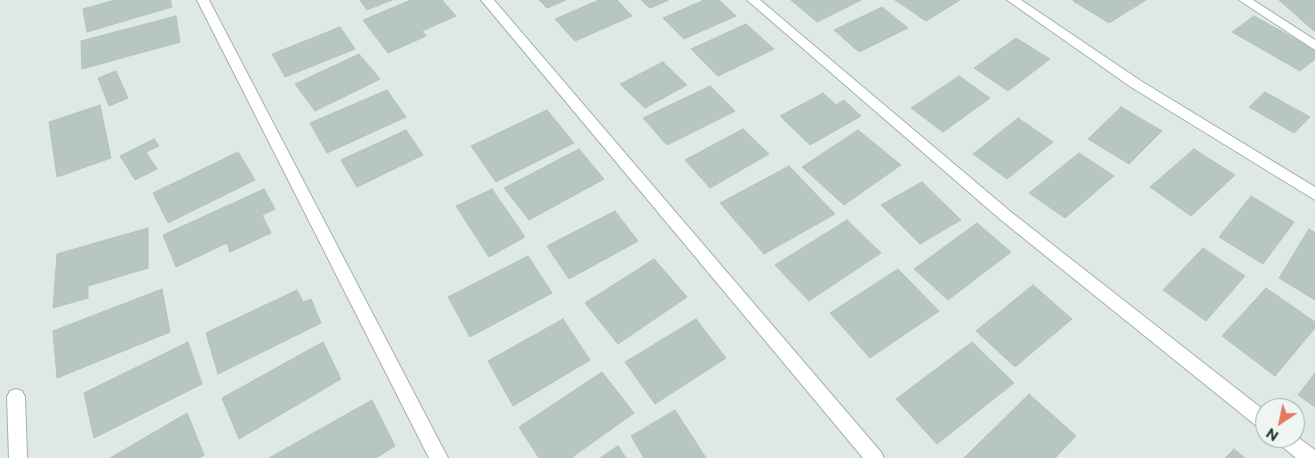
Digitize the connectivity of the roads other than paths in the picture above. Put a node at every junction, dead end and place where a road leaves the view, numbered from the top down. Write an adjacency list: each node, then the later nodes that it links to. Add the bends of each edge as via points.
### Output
1 (203, 0): 12 (street)
2 (487, 0): 13 (street)
3 (753, 0): 9 (street, via 1006,216)
4 (1013, 0): 7 (street, via 1136,84)
5 (1245, 0): 6 (street)
6 (1315, 46)
7 (1315, 194)
8 (16, 397): 11 (street)
9 (1255, 414)
10 (1298, 448): 14 (street)
11 (18, 458)
12 (439, 458)
13 (875, 458)
14 (1310, 458)

